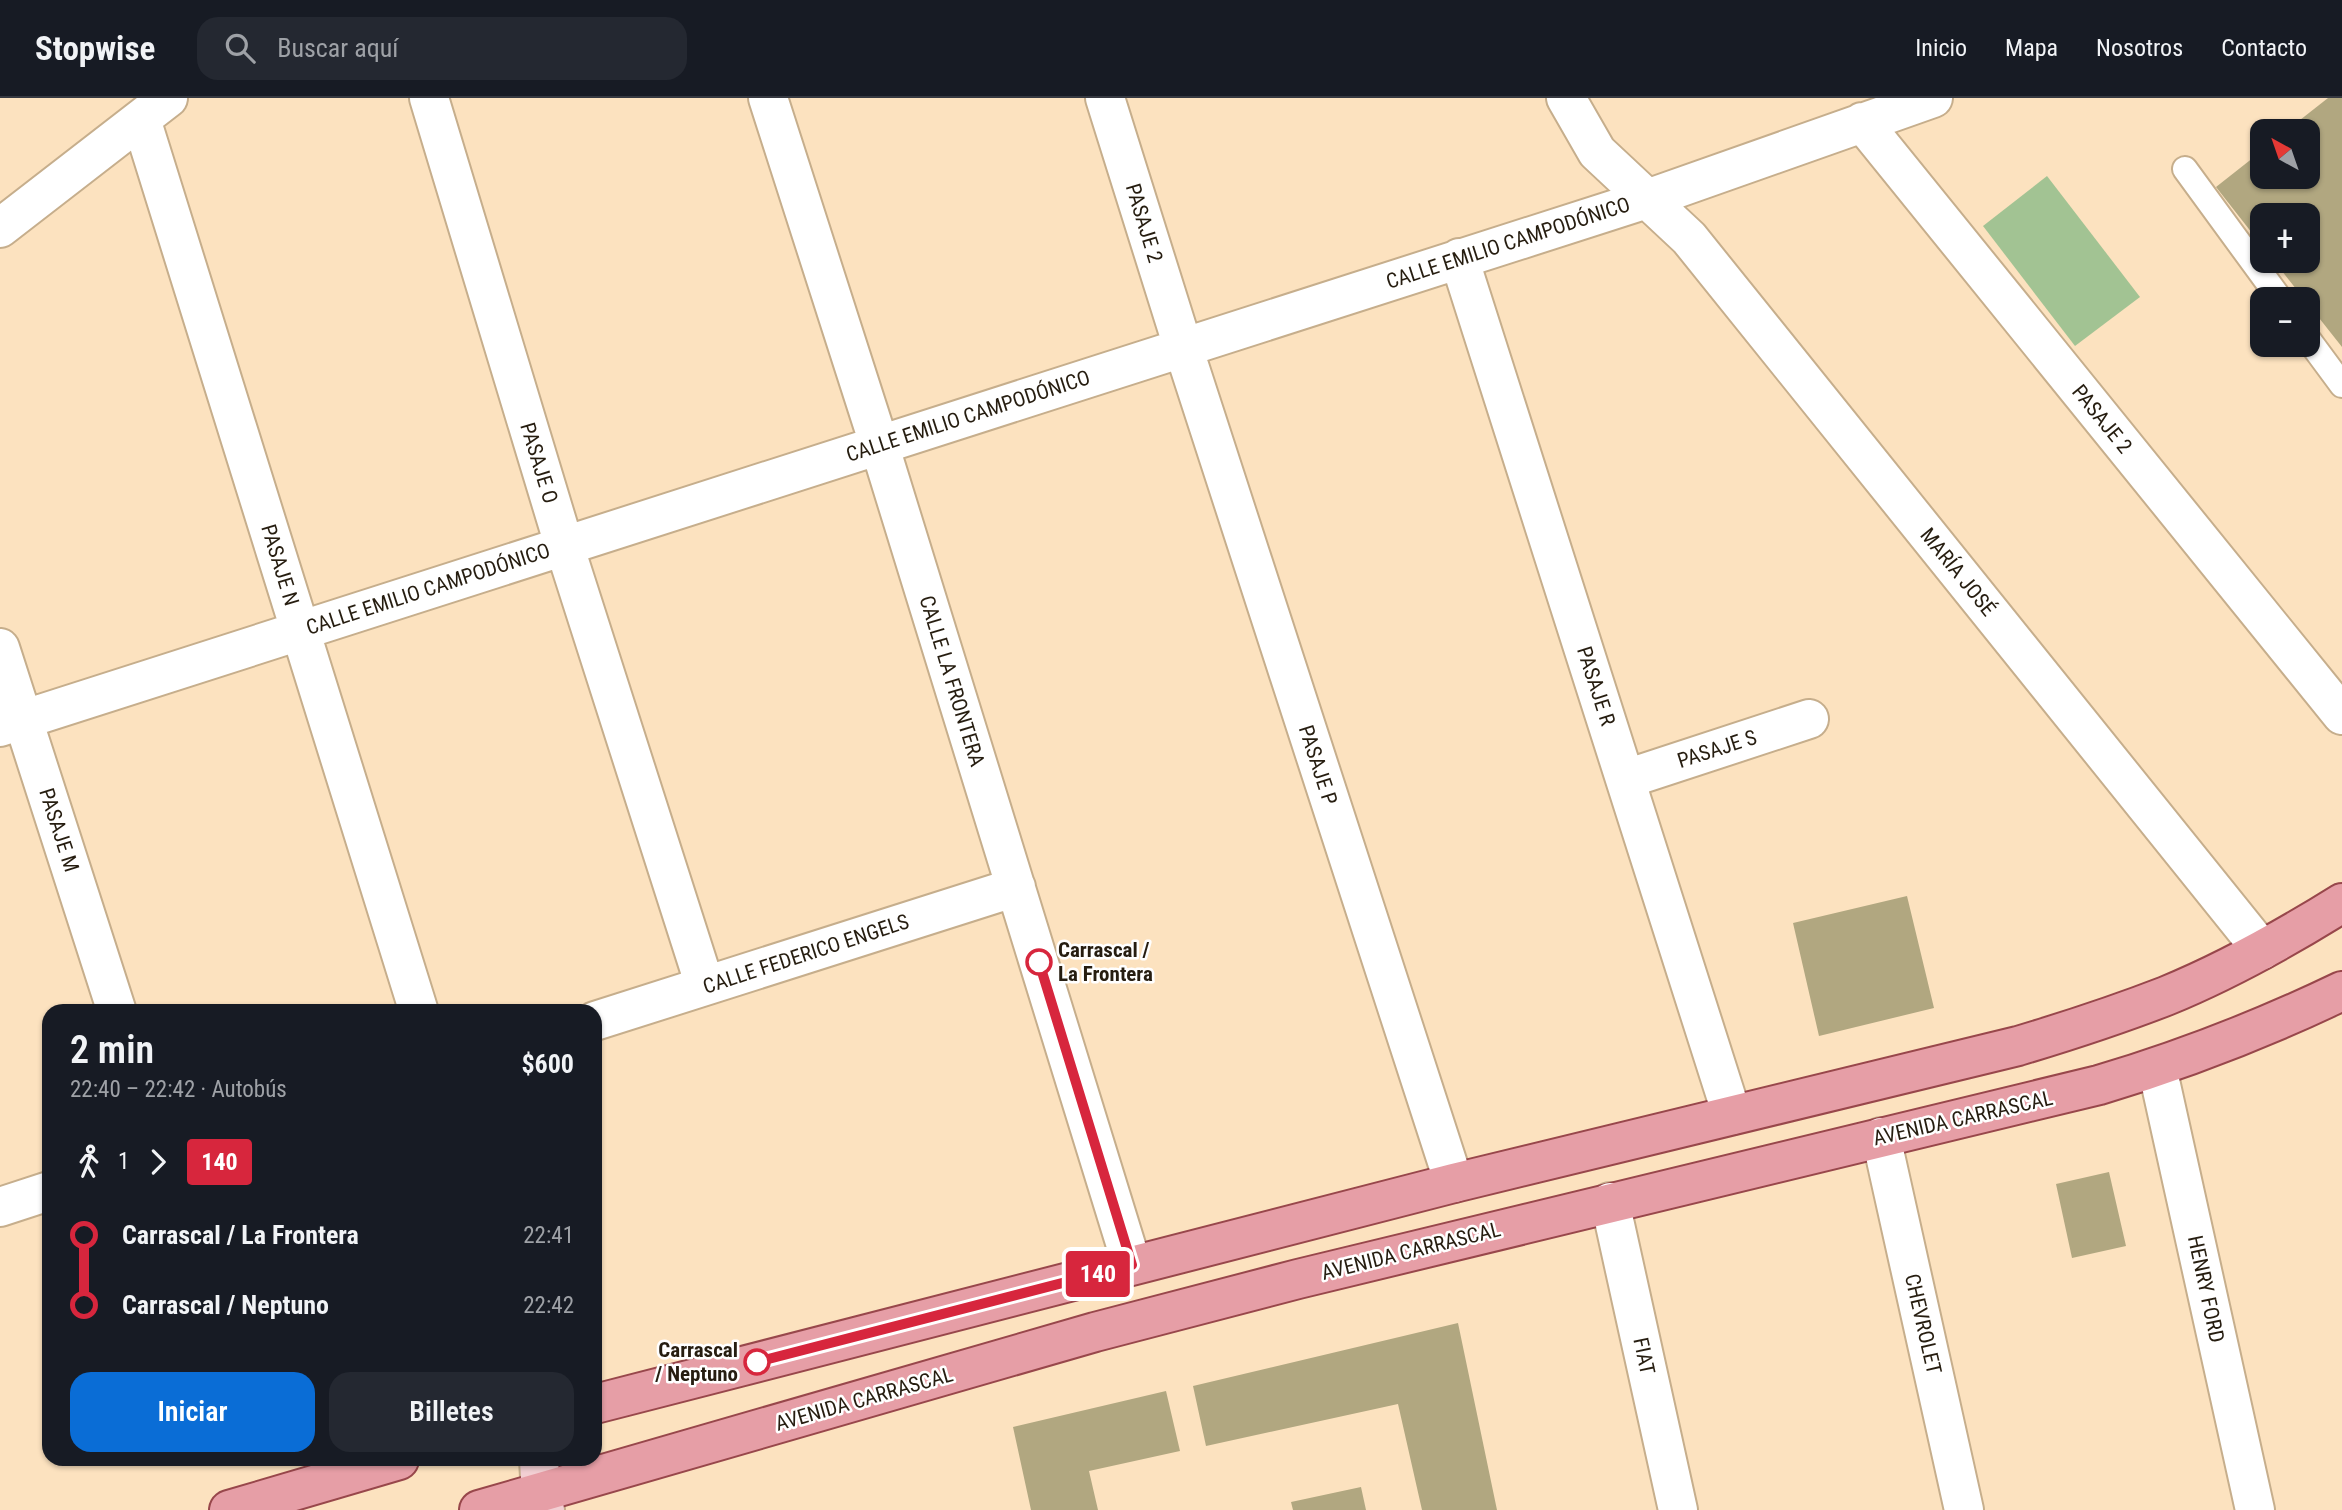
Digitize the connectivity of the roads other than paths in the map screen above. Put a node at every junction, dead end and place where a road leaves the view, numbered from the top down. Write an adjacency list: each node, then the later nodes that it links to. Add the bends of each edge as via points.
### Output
1 (429, 98): 17 (street, PASAJE O)
2 (768, 98): 16 (street, CALLE LA FRONTERA)
3 (1105, 98): 13 (street, PASAJE 2)
4 (1566, 98): 9 (street, MARÍA JOSÉ, via 1597,152)
5 (1922, 100): 7 (street, CALLE EMILIO CAMPODÓNICO)
6 (154, 108): 10 (street); 18 (street, PASAJE N)
7 (1862, 122): 9 (street, CALLE EMILIO CAMPODÓNICO); 20 (street, PASAJE 2)
8 (2185, 169): 12 (lane)
9 (1647, 199): 11 (street, CALLE EMILIO CAMPODÓNICO); 26 (street, MARÍA JOSÉ, via 1689,238)
10 (0, 228)
11 (1459, 258): 13 (street, CALLE EMILIO CAMPODÓNICO); 23 (street, PASAJE R)
12 (2271, 287)
13 (1183, 347): 16 (street, CALLE EMILIO CAMPODÓNICO); 35 (street, PASAJE P)
14 (2320, 355): 15 (lane)
15 (2342, 385)
16 (879, 444): 17 (street, CALLE EMILIO CAMPODÓNICO); 24 (street, CALLE LA FRONTERA)
17 (564, 545): 18 (street, CALLE EMILIO CAMPODÓNICO); 27 (street, PASAJE O)
18 (300, 630): 22 (street, CALLE EMILIO CAMPODÓNICO); 30 (street, PASAJE N)
19 (0, 648): 22 (street, PASAJE M)
20 (2342, 715)
21 (1809, 719): 23 (street, PASAJE S)
22 (12, 723): 29 (street, PASAJE M)
23 (1626, 779): 33 (street, PASAJE R)
24 (1016, 887): 27 (street, CALLE FEDERICO ENGELS); 39 (street, CALLE LA FRONTERA)
25 (2342, 903): 26 (main road)
26 (2262, 950): 33 (main road, via 2167,995 2093,1023 2018,1046)
27 (705, 986): 31 (street, CALLE FEDERICO ENGELS)
28 (2342, 991): 32 (main road, AVENIDA CARRASCAL, via 2272,1025)
29 (114, 1004)
30 (417, 1004)
31 (602, 1019)
32 (2157, 1068): 34 (main road, AVENIDA CARRASCAL); 47 (street, HENRY FORD)
33 (1732, 1115): 35 (main road)
34 (1881, 1137): 37 (main road, AVENIDA CARRASCAL); 46 (street, CHEVROLET)
35 (1454, 1183): 39 (main road)
36 (42, 1193): 38 (street)
37 (1610, 1202): 42 (main road, AVENIDA CARRASCAL, via 1095,1332); 45 (street, FIAT)
38 (0, 1207)
39 (1132, 1265): 40 (main road)
40 (602, 1402)
41 (379, 1466): 43 (main road)
42 (542, 1487): 44 (main road, AVENIDA CARRASCAL)
43 (229, 1510)
44 (479, 1510)
45 (1678, 1510)
46 (1964, 1510)
47 (2255, 1510)

